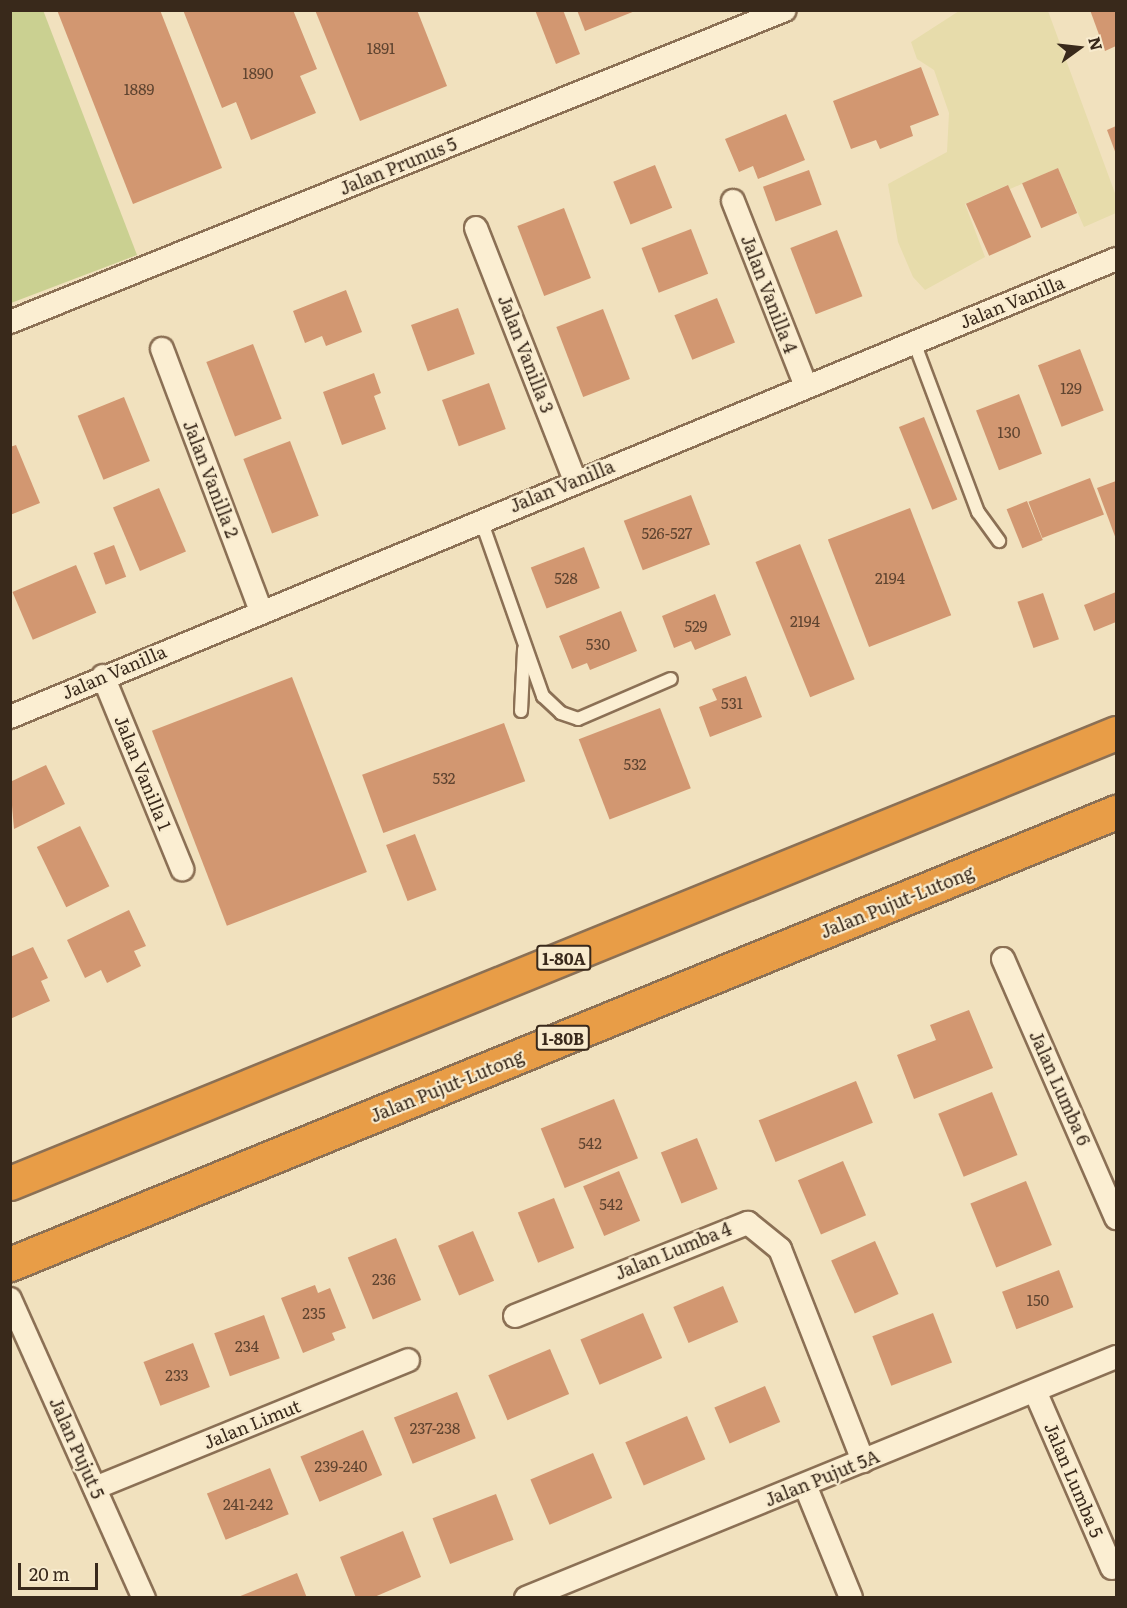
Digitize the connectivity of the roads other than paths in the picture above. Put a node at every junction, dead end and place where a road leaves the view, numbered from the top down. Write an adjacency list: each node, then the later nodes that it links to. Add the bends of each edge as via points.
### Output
1 (785, 10): 5 (street, Jalan Prunus 5)
2 (733, 201): 8 (street, Jalan Vanilla 4)
3 (476, 228): 9 (street, Jalan Vanilla 3)
4 (1116, 259): 6 (street, Jalan Vanilla)
5 (10, 322)
6 (914, 342): 8 (street, Jalan Vanilla); 11 (lane, via 978,512)
7 (162, 349): 12 (street, Jalan Vanilla 2)
8 (806, 386): 9 (street, Jalan Vanilla)
9 (575, 480): 10 (street, Jalan Vanilla)
10 (481, 520): 12 (street, Jalan Vanilla); 13 (lane)
11 (999, 541)
12 (261, 609): 14 (street, Jalan Vanilla)
13 (525, 642): 15 (lane, via 543,696 561,713 578,720); 16 (lane)
14 (103, 676): 17 (street, Jalan Vanilla); 20 (street, Jalan Vanilla 1)
15 (671, 679)
16 (521, 711)
17 (10, 717)
18 (1116, 733): 22 (highway, 1-80A)
19 (1116, 812): 24 (highway, Jalan Pujut-Lutong / 1-80B)
20 (182, 869)
21 (1003, 959): 23 (street, Jalan Lumba 6)
22 (10, 1183)
23 (1116, 1218)
24 (10, 1264)
25 (10, 1299): 32 (street, Jalan Pujut 5)
26 (515, 1316): 30 (street, Jalan Lumba 4, via 748,1223 780,1249)
27 (1116, 1357): 29 (street, Jalan Pujut 5A)
28 (408, 1360): 32 (street, Jalan Limut)
29 (1035, 1391): 30 (street, Jalan Pujut 5A); 33 (street, Jalan Lumba 5)
30 (863, 1461): 31 (street, Jalan Pujut 5A)
31 (805, 1485): 34 (street, Jalan Pujut 5A); 37 (street)
32 (95, 1488): 35 (street, Jalan Pujut 5)
33 (1112, 1568)
34 (564, 1590): 36 (street, Jalan Pujut 5A)
35 (144, 1598)
36 (526, 1598)
37 (851, 1598)

